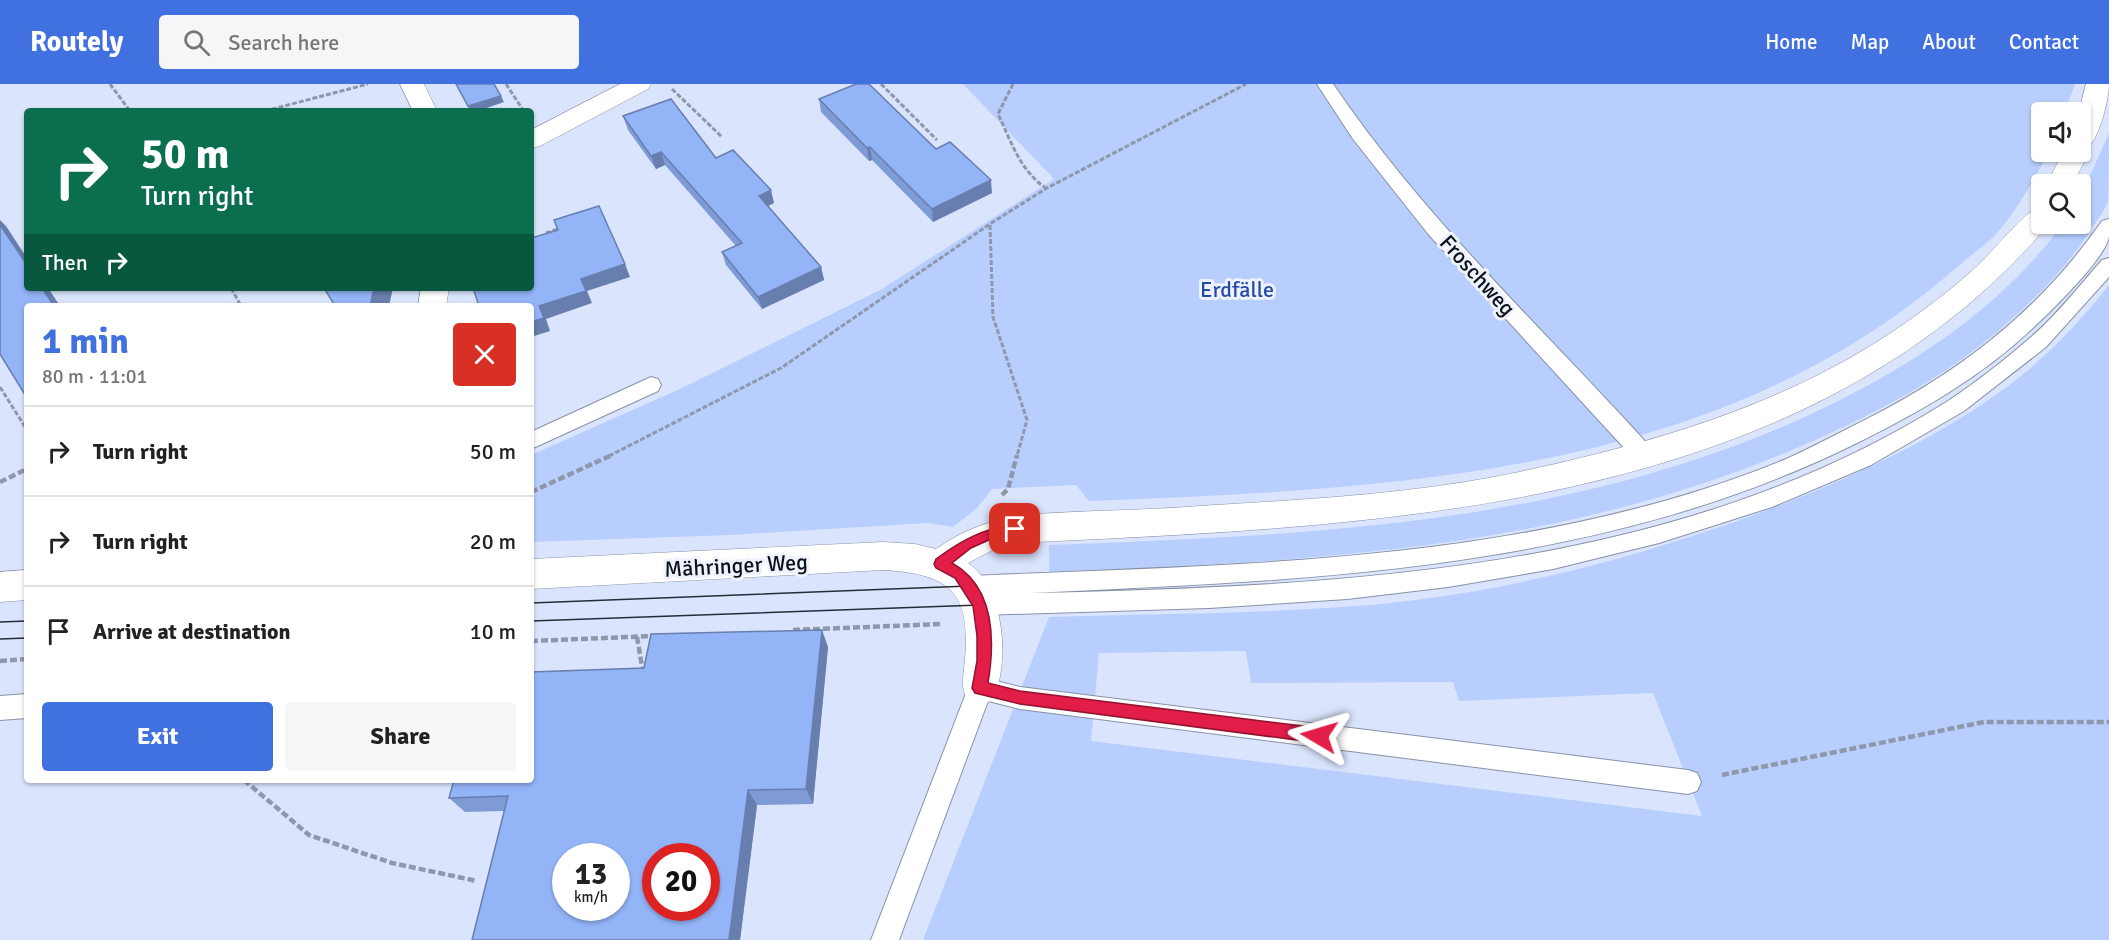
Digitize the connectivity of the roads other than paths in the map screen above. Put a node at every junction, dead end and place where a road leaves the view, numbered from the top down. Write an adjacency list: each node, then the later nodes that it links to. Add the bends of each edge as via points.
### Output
1 (412, 84): 6 (street)
2 (639, 84): 7 (street)
3 (1325, 84): 13 (lane, Froschweg, via 1390,177)
4 (2098, 84): 5 (street)
5 (2091, 107)
6 (424, 108)
7 (534, 138)
8 (2109, 225): 18 (lane, via 2084,261 2038,312 1948,384 1853,438 1780,471 1717,493 1576,533 1494,548)
9 (2031, 227): 13 (street, via 1974,286 1889,351 1773,410)
10 (2109, 265): 18 (lane, via 2041,341 1994,380 1940,416 1832,473 1696,523 1548,560 1410,582 1267,595)
11 (651, 385): 12 (lane)
12 (534, 440)
13 (1645, 456): 14 (street, via 1510,488 1351,509 1015,529 966,544)
14 (941, 564): 15 (street, Mähringer Weg, via 923,558 883,556); 18 (street, via 960,574)
15 (534, 574)
16 (24, 585): 17 (street)
17 (0, 587)
18 (977, 604): 19 (street, via 984,661)
19 (980, 688): 22 (lane, via 1020,698); 23 (lane)
20 (24, 706): 21 (lane)
21 (0, 708)
22 (1688, 782)
23 (885, 940)

